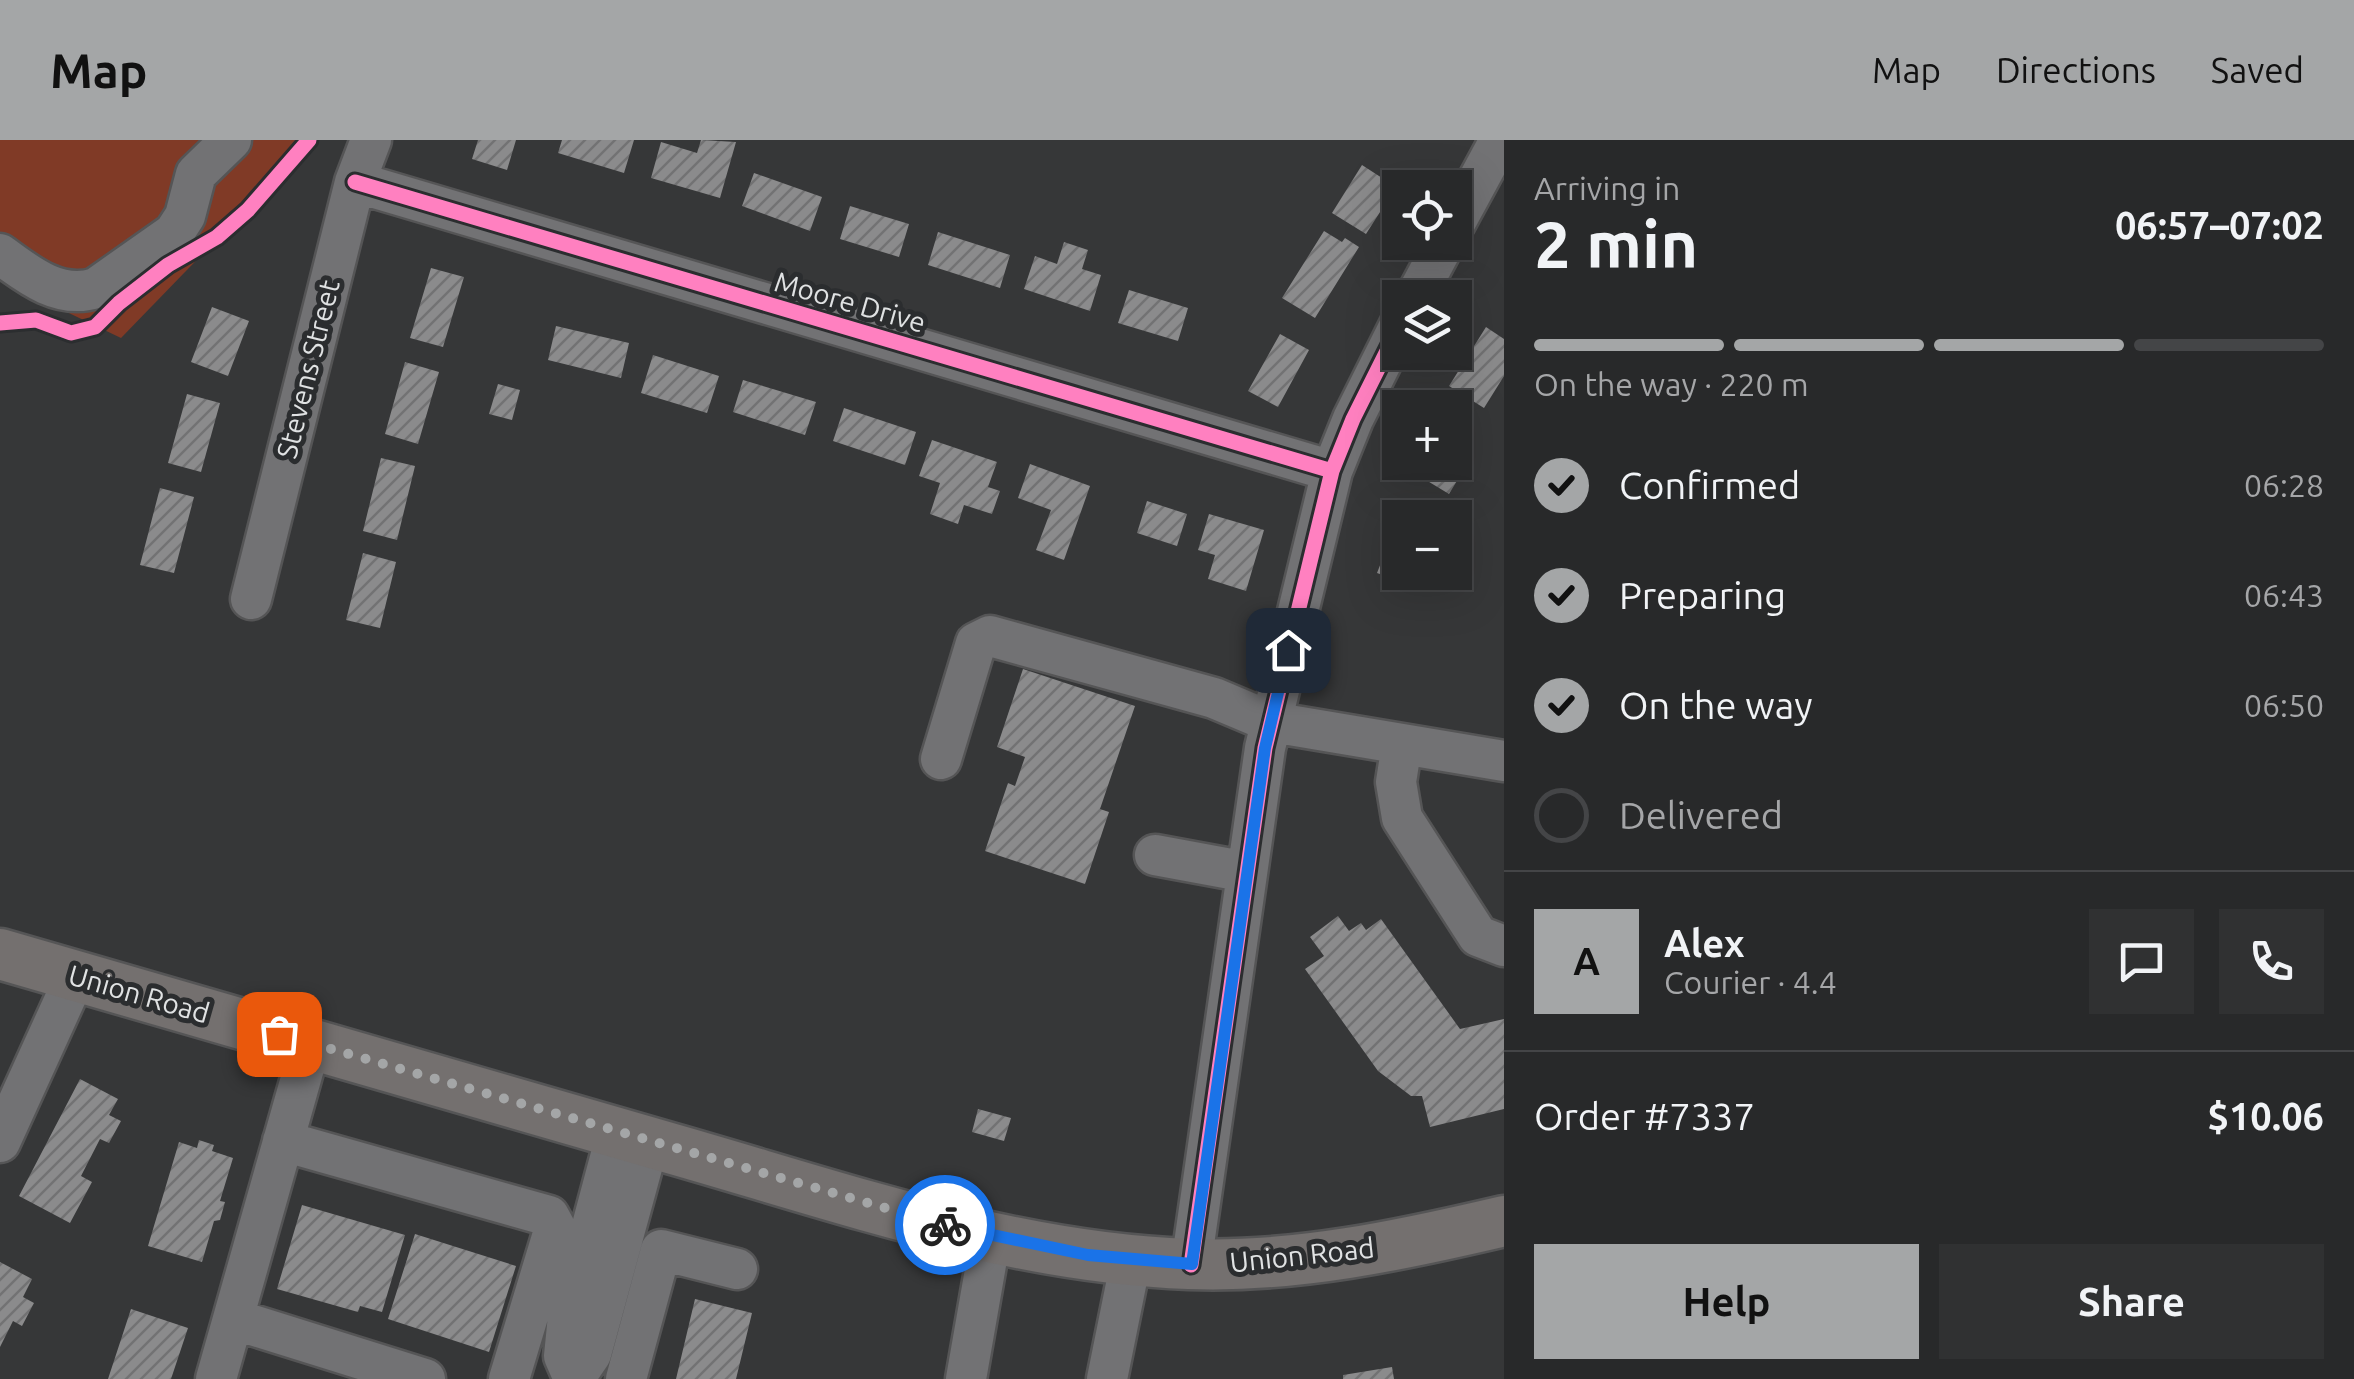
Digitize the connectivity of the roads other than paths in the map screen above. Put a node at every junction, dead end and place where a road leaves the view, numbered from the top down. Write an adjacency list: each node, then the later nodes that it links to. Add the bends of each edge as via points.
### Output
1 (231, 140): 6 (street, via 196,174 174,233 96,288 82,293 51,287)
2 (371, 140): 4 (street, Stevens Street)
3 (1500, 140): 5 (street)
4 (355, 182): 8 (street, Moore Drive); 9 (street, Stevens Street)
5 (1472, 192)
6 (0, 254)
7 (1382, 362): 8 (street)
8 (1332, 470): 10 (street)
9 (250, 600)
10 (1271, 722): 11 (street); 12 (street, via 1214,698 990,636 976,643); 15 (street)
11 (1402, 744): 13 (street); 16 (street, via 1396,782 1402,818 1478,936)
12 (941, 759)
13 (1504, 761)
14 (1155, 855): 15 (street)
15 (1247, 872): 26 (street)
16 (1504, 946)
17 (0, 954): 18 (main road, Union Road)
18 (76, 975): 19 (main road, Union Road); 22 (street)
19 (311, 1044): 20 (main road, Union Road); 21 (street)
20 (633, 1137): 24 (main road, Union Road); 32 (street, via 568,1316 564,1356)
21 (283, 1141): 28 (street); 29 (street, via 548,1216 555,1226)
22 (0, 1142)
23 (1504, 1221): 26 (main road, Union Road, via 1343,1254)
24 (991, 1236): 25 (main road, Union Road); 34 (street)
25 (1131, 1260): 26 (main road, Union Road); 35 (street)
26 (1192, 1264)
27 (736, 1269): 33 (street, via 662,1250)
28 (233, 1320): 30 (street); 31 (street)
29 (511, 1368): 32 (street)
30 (216, 1379)
31 (425, 1379)
32 (574, 1379)
33 (626, 1379)
34 (966, 1379)
35 (1107, 1379)

